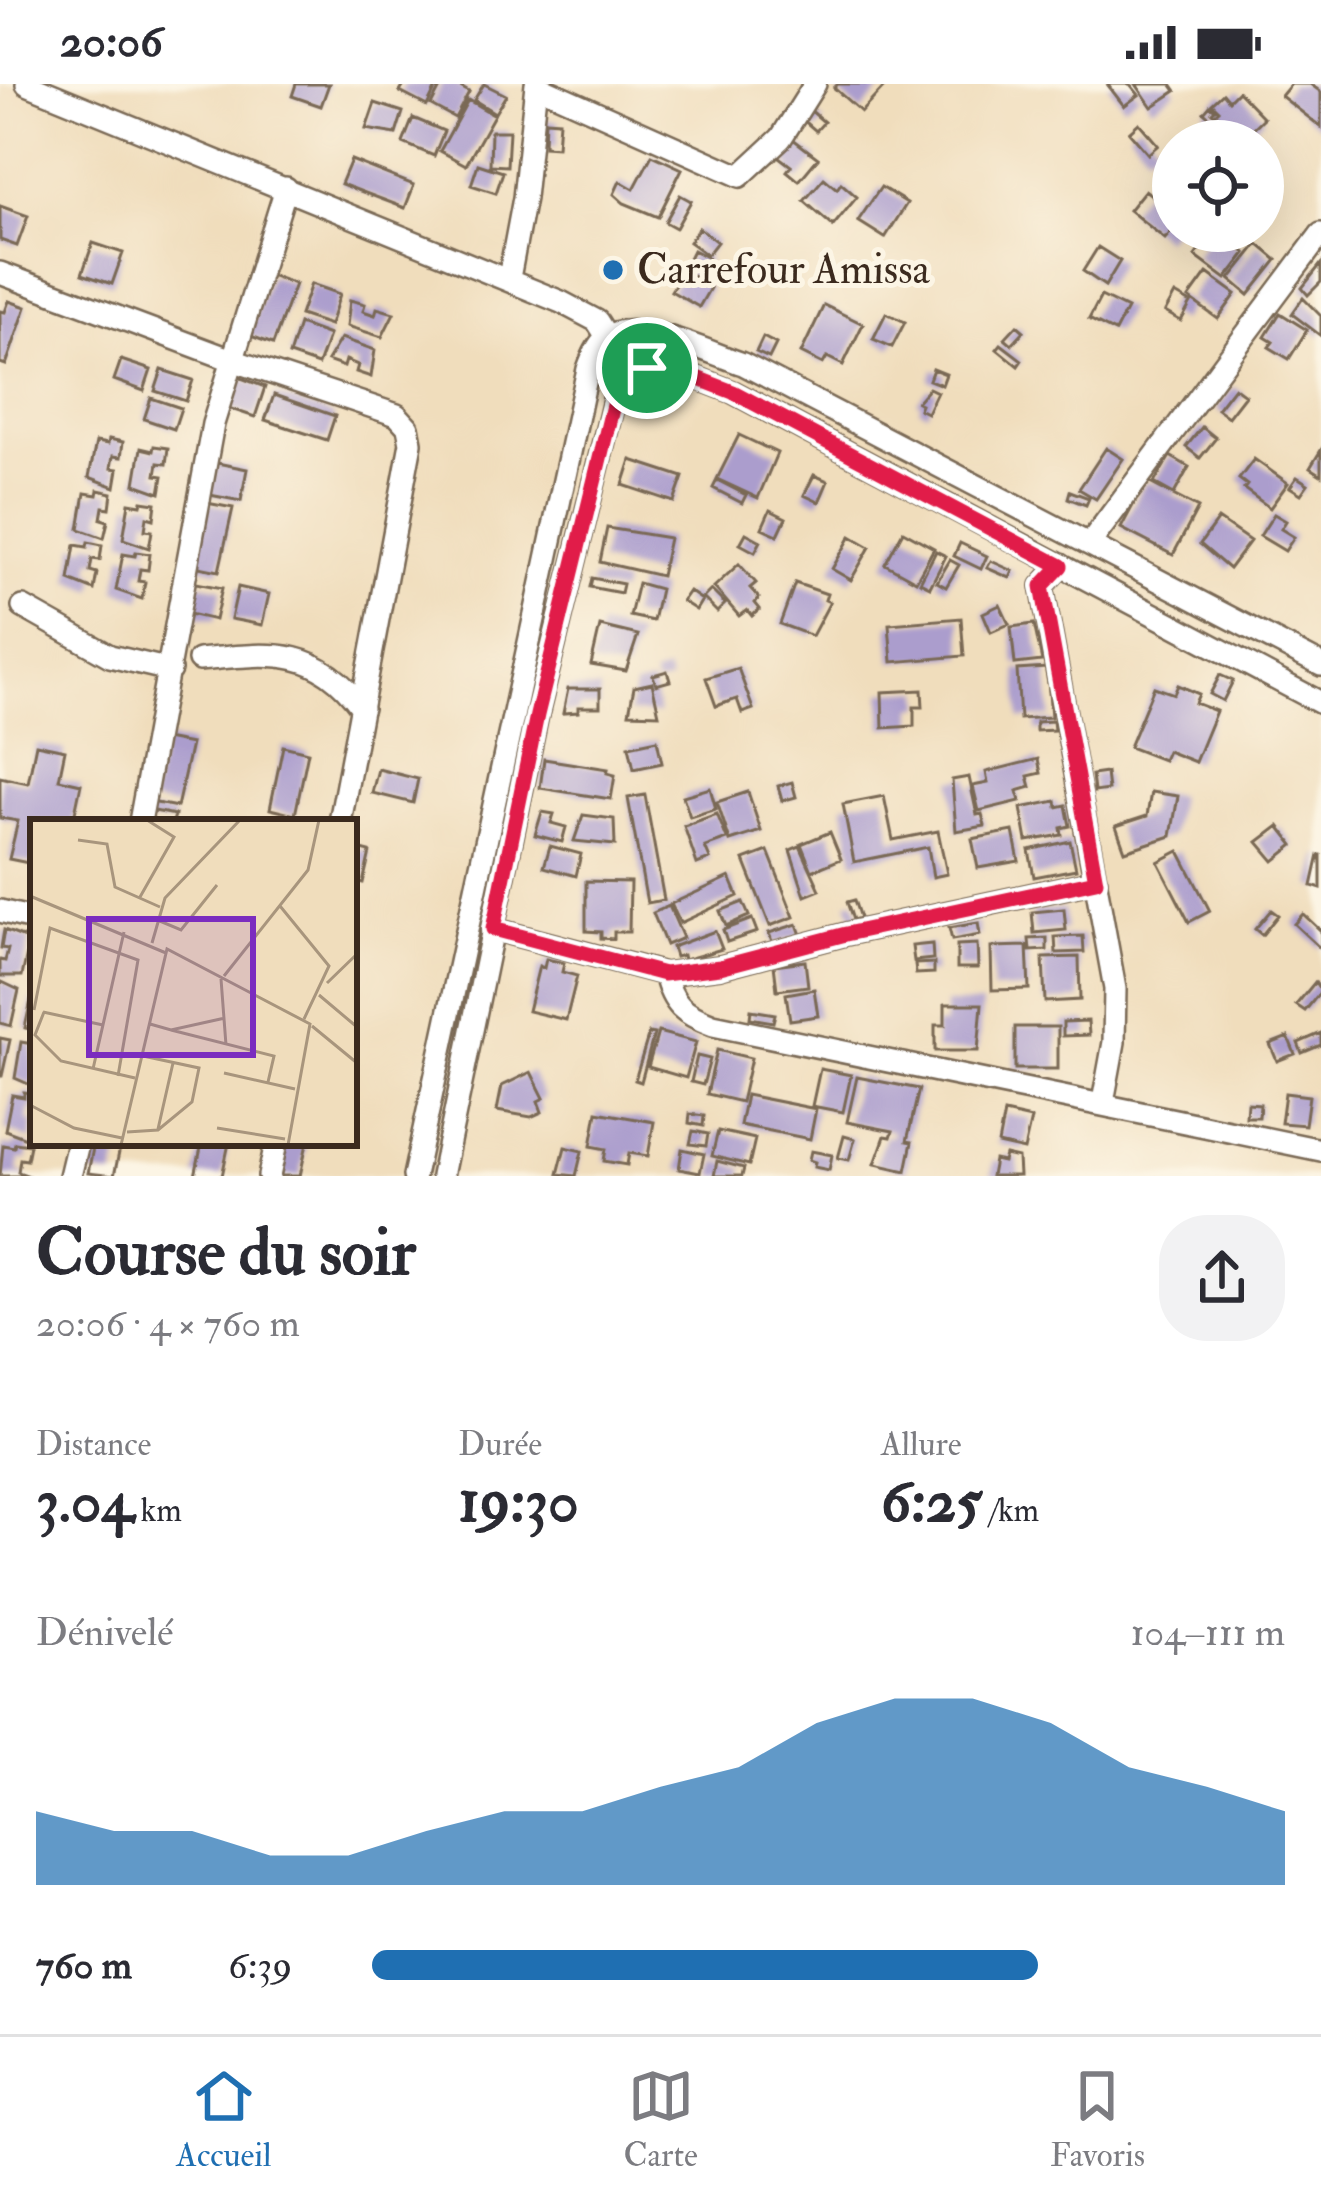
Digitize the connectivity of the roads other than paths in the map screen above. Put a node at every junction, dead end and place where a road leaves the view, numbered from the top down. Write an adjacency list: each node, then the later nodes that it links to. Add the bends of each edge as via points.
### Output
1 (27, 84): 4 (street)
2 (815, 84): 3 (street, via 781,138 740,176)
3 (536, 85): 7 (street)
4 (286, 188): 7 (street); 9 (street)
5 (1321, 234): 11 (street)
6 (0, 273): 9 (street)
7 (509, 278): 8 (street, via 597,321)
8 (608, 336): 10 (street); 11 (street, via 649,332 743,364); 32 (street, via 588,369)
9 (232, 360): 16 (street, via 213,424); 18 (street, via 397,416 408,427)
10 (630, 373): 12 (street, via 671,368 733,392); 24 (street, via 615,397)
11 (1090, 543): 15 (street)
12 (1061, 566): 17 (street); 21 (street, via 1042,586)
13 (23, 607): 16 (street, via 110,656)
14 (199, 660): 18 (street, via 265,653 321,666)
15 (1321, 665)
16 (170, 670): 19 (street)
17 (1321, 703)
18 (362, 708): 20 (street)
19 (141, 819)
20 (341, 819)
21 (1096, 881): 25 (street); 26 (street, via 1115,989)
22 (0, 911): 23 (street)
23 (30, 919)
24 (493, 929): 25 (street); 33 (street)
25 (664, 974): 26 (street, via 686,1015 713,1024)
26 (1103, 1102): 29 (street)
27 (76, 1146): 30 (street)
28 (274, 1146): 31 (street)
29 (1321, 1150)
30 (70, 1176)
31 (269, 1176)
32 (414, 1176)
33 (442, 1176)

